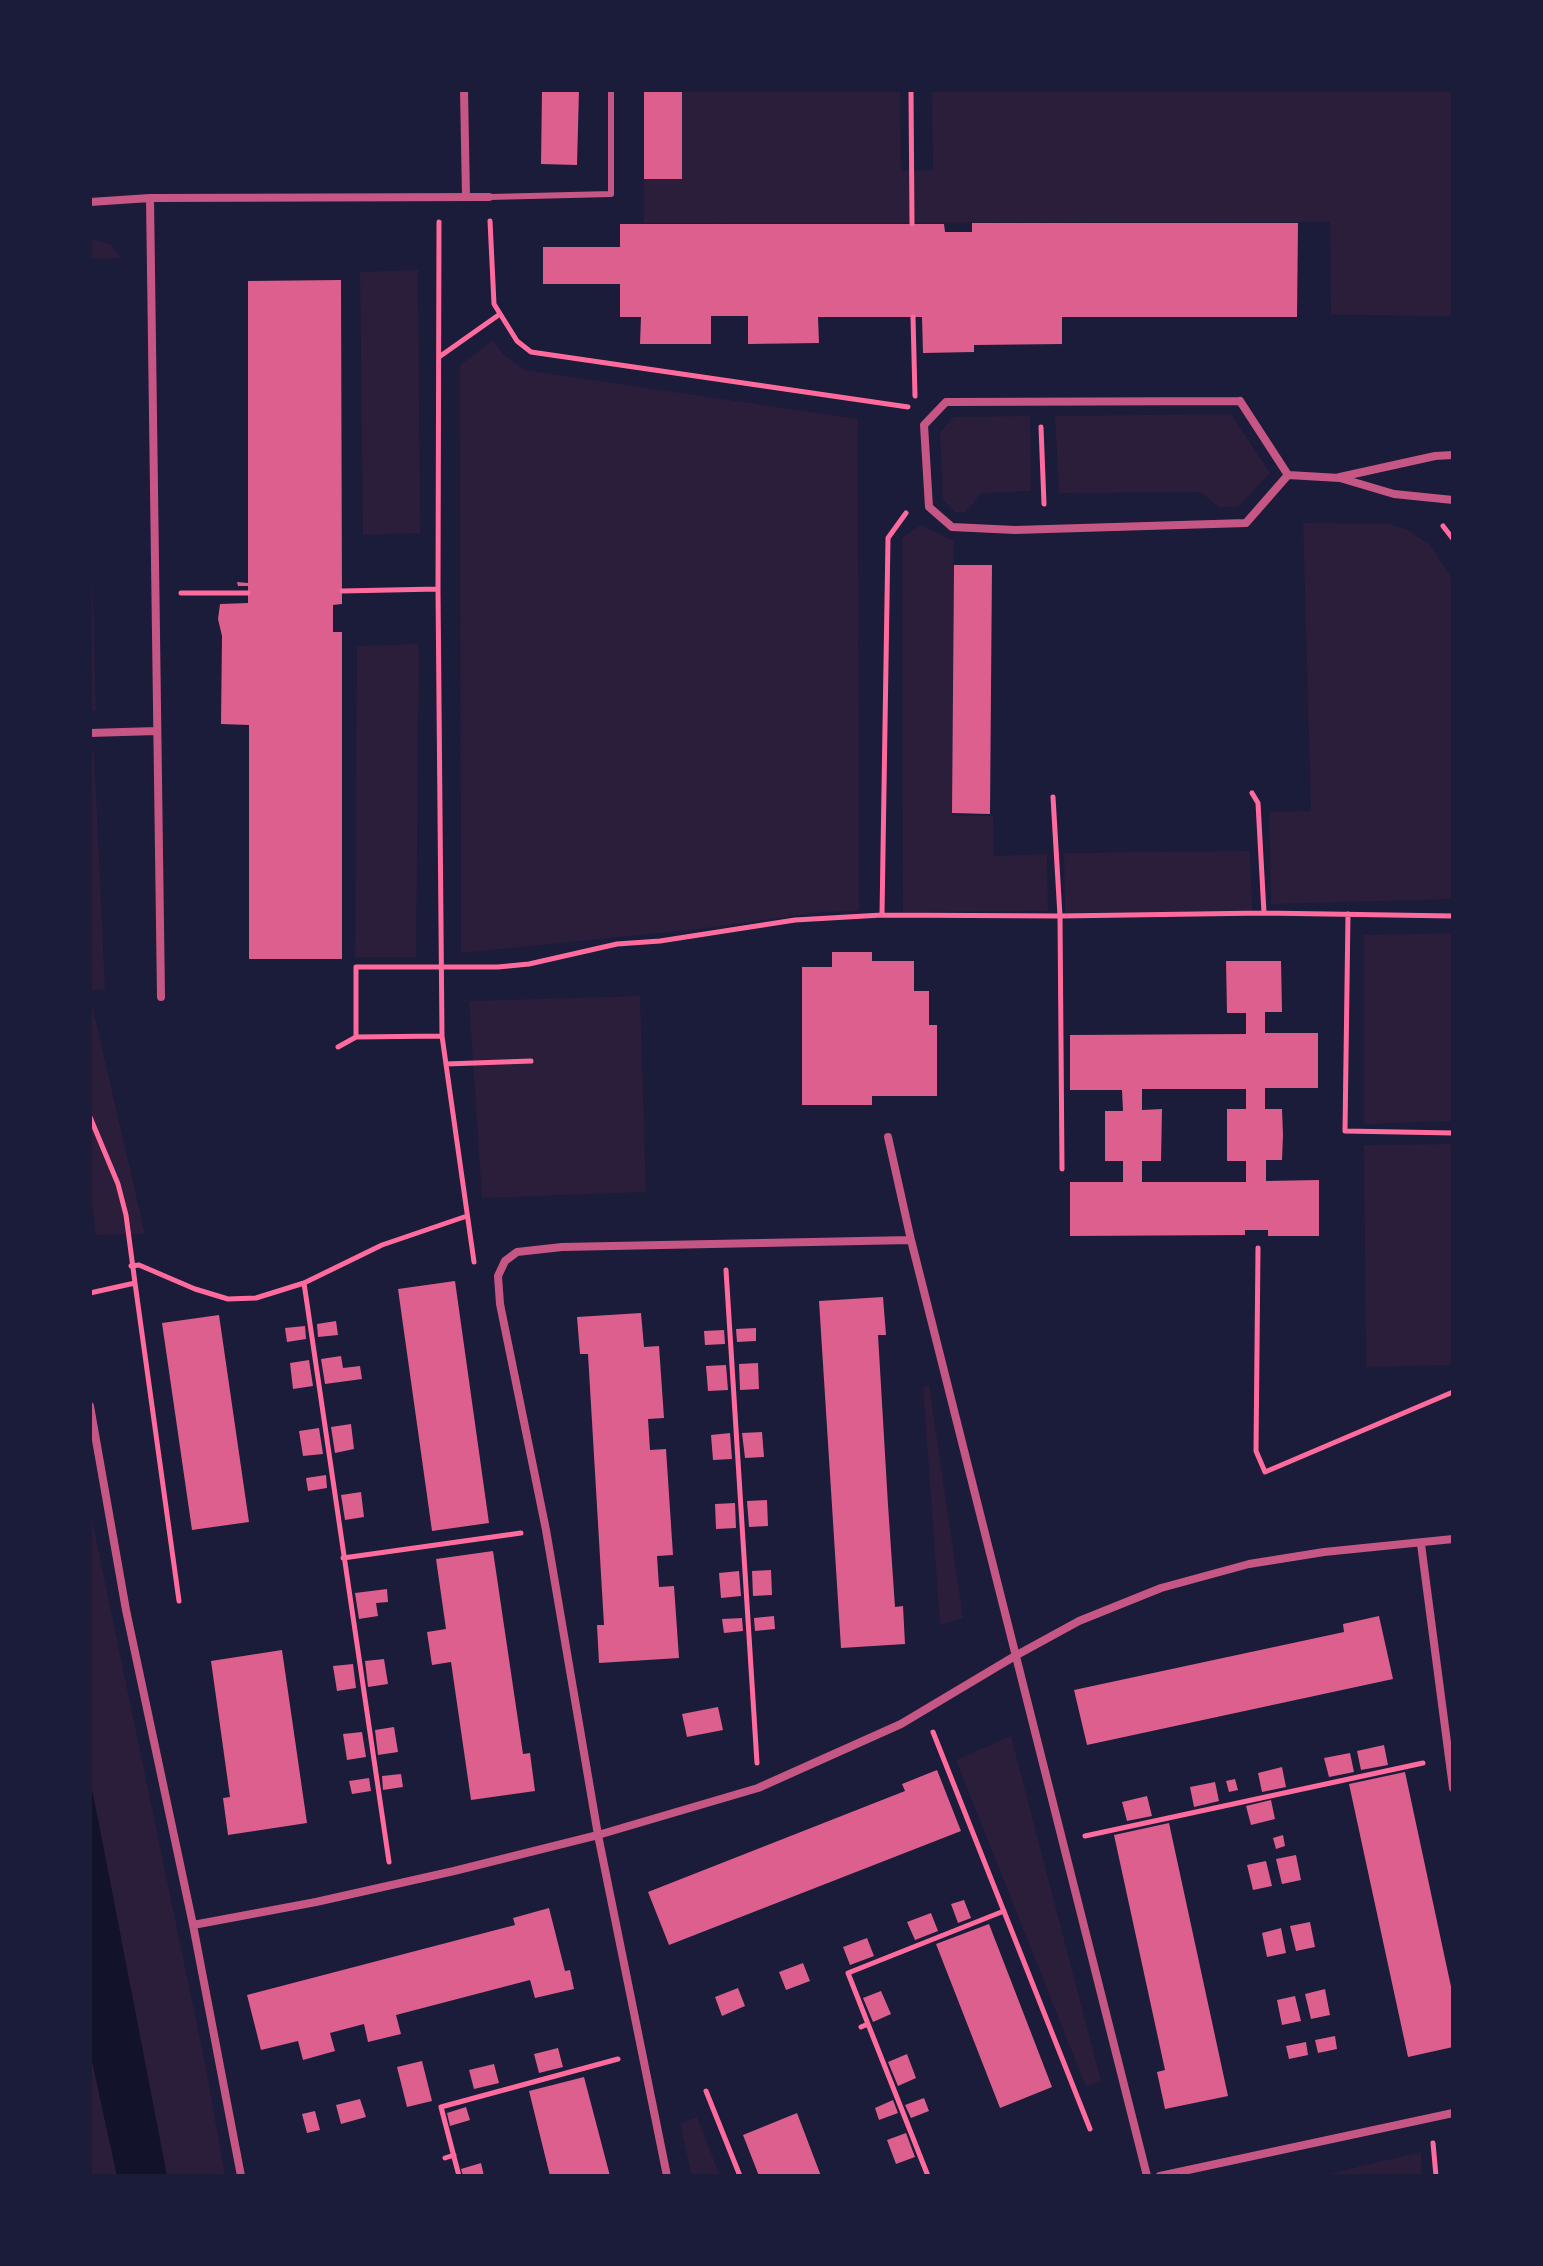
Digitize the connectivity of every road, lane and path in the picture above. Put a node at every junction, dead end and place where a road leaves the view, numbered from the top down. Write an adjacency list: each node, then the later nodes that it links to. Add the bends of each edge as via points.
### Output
1 (464, 90): 5 (street)
2 (611, 90): 6 (lane, via 611,194)
3 (911, 90): 9 (path)
4 (439, 197): 5 (street); 7 (street); 12 (path)
5 (466, 197): 6 (street)
6 (489, 197): 10 (path, via 494,304)
7 (150, 198): 8 (street); 22 (street)
8 (90, 202)
9 (912, 224)
10 (500, 314): 11 (path, via 531,352 915,408); 12 (path)
11 (913, 317)
12 (439, 357): 20 (path)
13 (1041, 402): 15 (street, via 1240,401); 17 (street, via 946,402 924,425); 19 (path)
14 (1453, 455): 16 (street)
15 (1288, 475): 16 (street); 19 (street, via 1246,523)
16 (1340, 478): 18 (street, via 1394,494)
17 (928, 482): 19 (street, via 929,507 952,527); 30 (path, via 888,538)
18 (1453, 500)
19 (1044, 529)
20 (438, 589): 21 (path); 33 (path)
21 (342, 591)
22 (156, 593): 23 (path); 24 (street)
23 (248, 593)
24 (156, 731): 25 (street); 34 (street)
25 (90, 733)
26 (1252, 793): 28 (path, via 1258,803)
27 (1053, 797): 31 (path)
28 (1264, 913): 29 (path); 31 (path)
29 (1348, 914): 32 (path); 41 (path, via 1345,1131)
30 (882, 915): 31 (path); 33 (path, via 795,920 617,944 529,964)
31 (1060, 916): 43 (path)
32 (1453, 916)
33 (441, 967): 35 (path); 36 (path, via 356,967)
34 (161, 997)
35 (442, 1036): 36 (path); 39 (path)
36 (356, 1037): 37 (path)
37 (338, 1047)
38 (531, 1061): 39 (path)
39 (446, 1064): 44 (path)
40 (90, 1117): 48 (path, via 118,1184)
41 (1453, 1133)
42 (888, 1137): 45 (street)
43 (1062, 1169)
44 (467, 1216): 49 (path); 51 (path, via 382,1245)
45 (911, 1240): 46 (street); 62 (street)
46 (728, 1244): 55 (street, via 562,1247 517,1252 505,1261 498,1276 500,1304); 65 (path)
47 (1258, 1248): 53 (path, via 1256,1451 1265,1472)
48 (131, 1266): 50 (path); 51 (path, via 228,1299 256,1298)
49 (476, 1274)
50 (135, 1283): 52 (path); 61 (path)
51 (304, 1283): 58 (path)
52 (90, 1293)
53 (1453, 1392)
54 (90, 1406): 71 (street, via 126,1610)
55 (546, 1530): 58 (path); 67 (street)
56 (1453, 1539): 57 (street)
57 (1421, 1544): 62 (street, via 1324,1552 1234,1568 1079,1621); 64 (street)
58 (343, 1558): 59 (path)
59 (345, 1574): 60 (path); 69 (path)
60 (337, 1575)
61 (179, 1601)
62 (1015, 1656): 63 (street); 68 (street)
63 (925, 1711): 65 (street); 70 (path)
64 (1447, 1757): 66 (street); 68 (path)
65 (758, 1788): 67 (street)
66 (1453, 1788)
67 (598, 1835): 69 (street); 74 (street)
68 (1062, 1841): 85 (street)
69 (392, 1883): 71 (street)
70 (1004, 1911): 72 (path, via 848,1973); 77 (path)
71 (193, 1925): 80 (street)
72 (868, 2024): 73 (path); 84 (path)
73 (861, 2027)
74 (642, 2053): 78 (path, via 441,2107); 82 (street)
75 (706, 2091): 83 (path)
76 (1453, 2113): 86 (street)
77 (1090, 2129)
78 (454, 2155): 79 (path); 81 (path)
79 (445, 2158)
80 (241, 2176)
81 (459, 2176)
82 (667, 2176)
83 (740, 2176)
84 (928, 2176)
85 (1147, 2176)
86 (1160, 2176)

